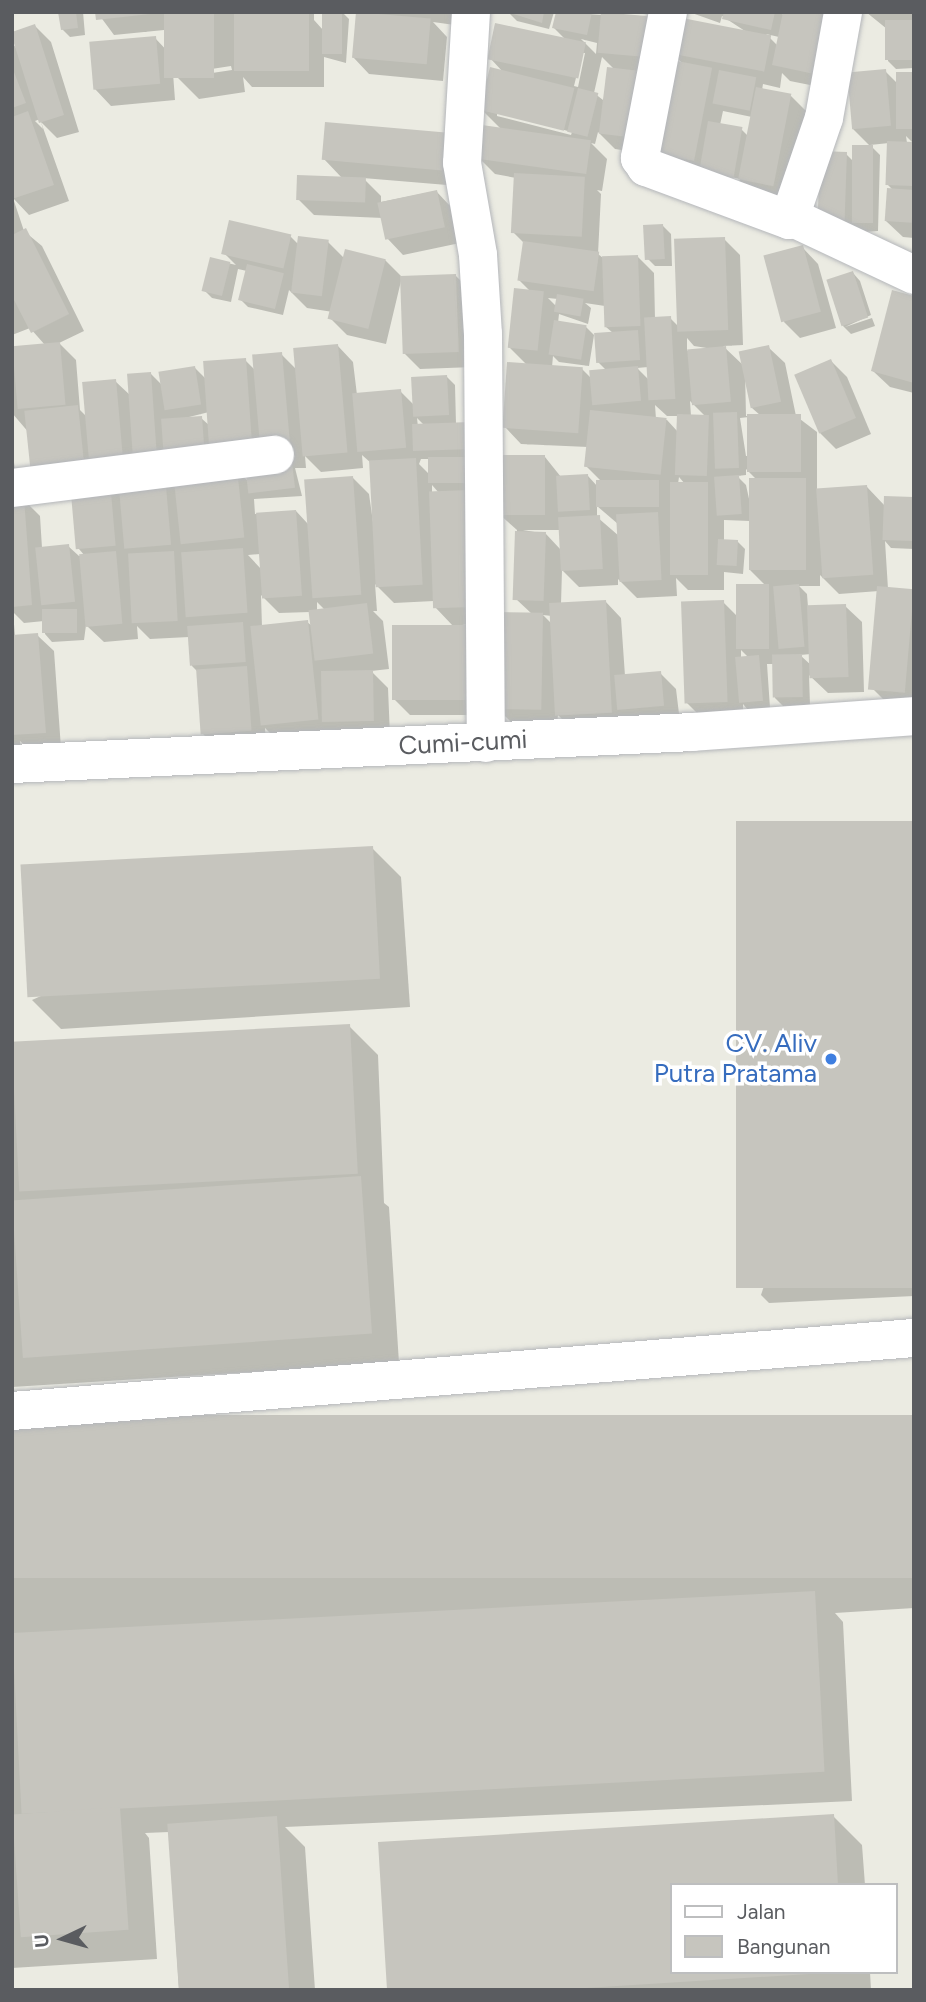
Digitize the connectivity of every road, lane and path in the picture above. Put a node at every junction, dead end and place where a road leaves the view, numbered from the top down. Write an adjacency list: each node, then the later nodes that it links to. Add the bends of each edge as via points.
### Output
1 (471, 12): 9 (street, via 462,163 478,255 483,334)
2 (668, 12): 4 (street, via 640,158 646,167 784,220)
3 (843, 12): 4 (street, via 824,118)
4 (793, 218): 5 (street)
5 (914, 275)
6 (275, 454): 7 (street)
7 (12, 488)
8 (913, 709): 9 (street, Cumi-cumi)
9 (486, 743): 10 (street, Cumi-cumi)
10 (12, 764)
11 (914, 1338): 12 (street)
12 (12, 1411)

